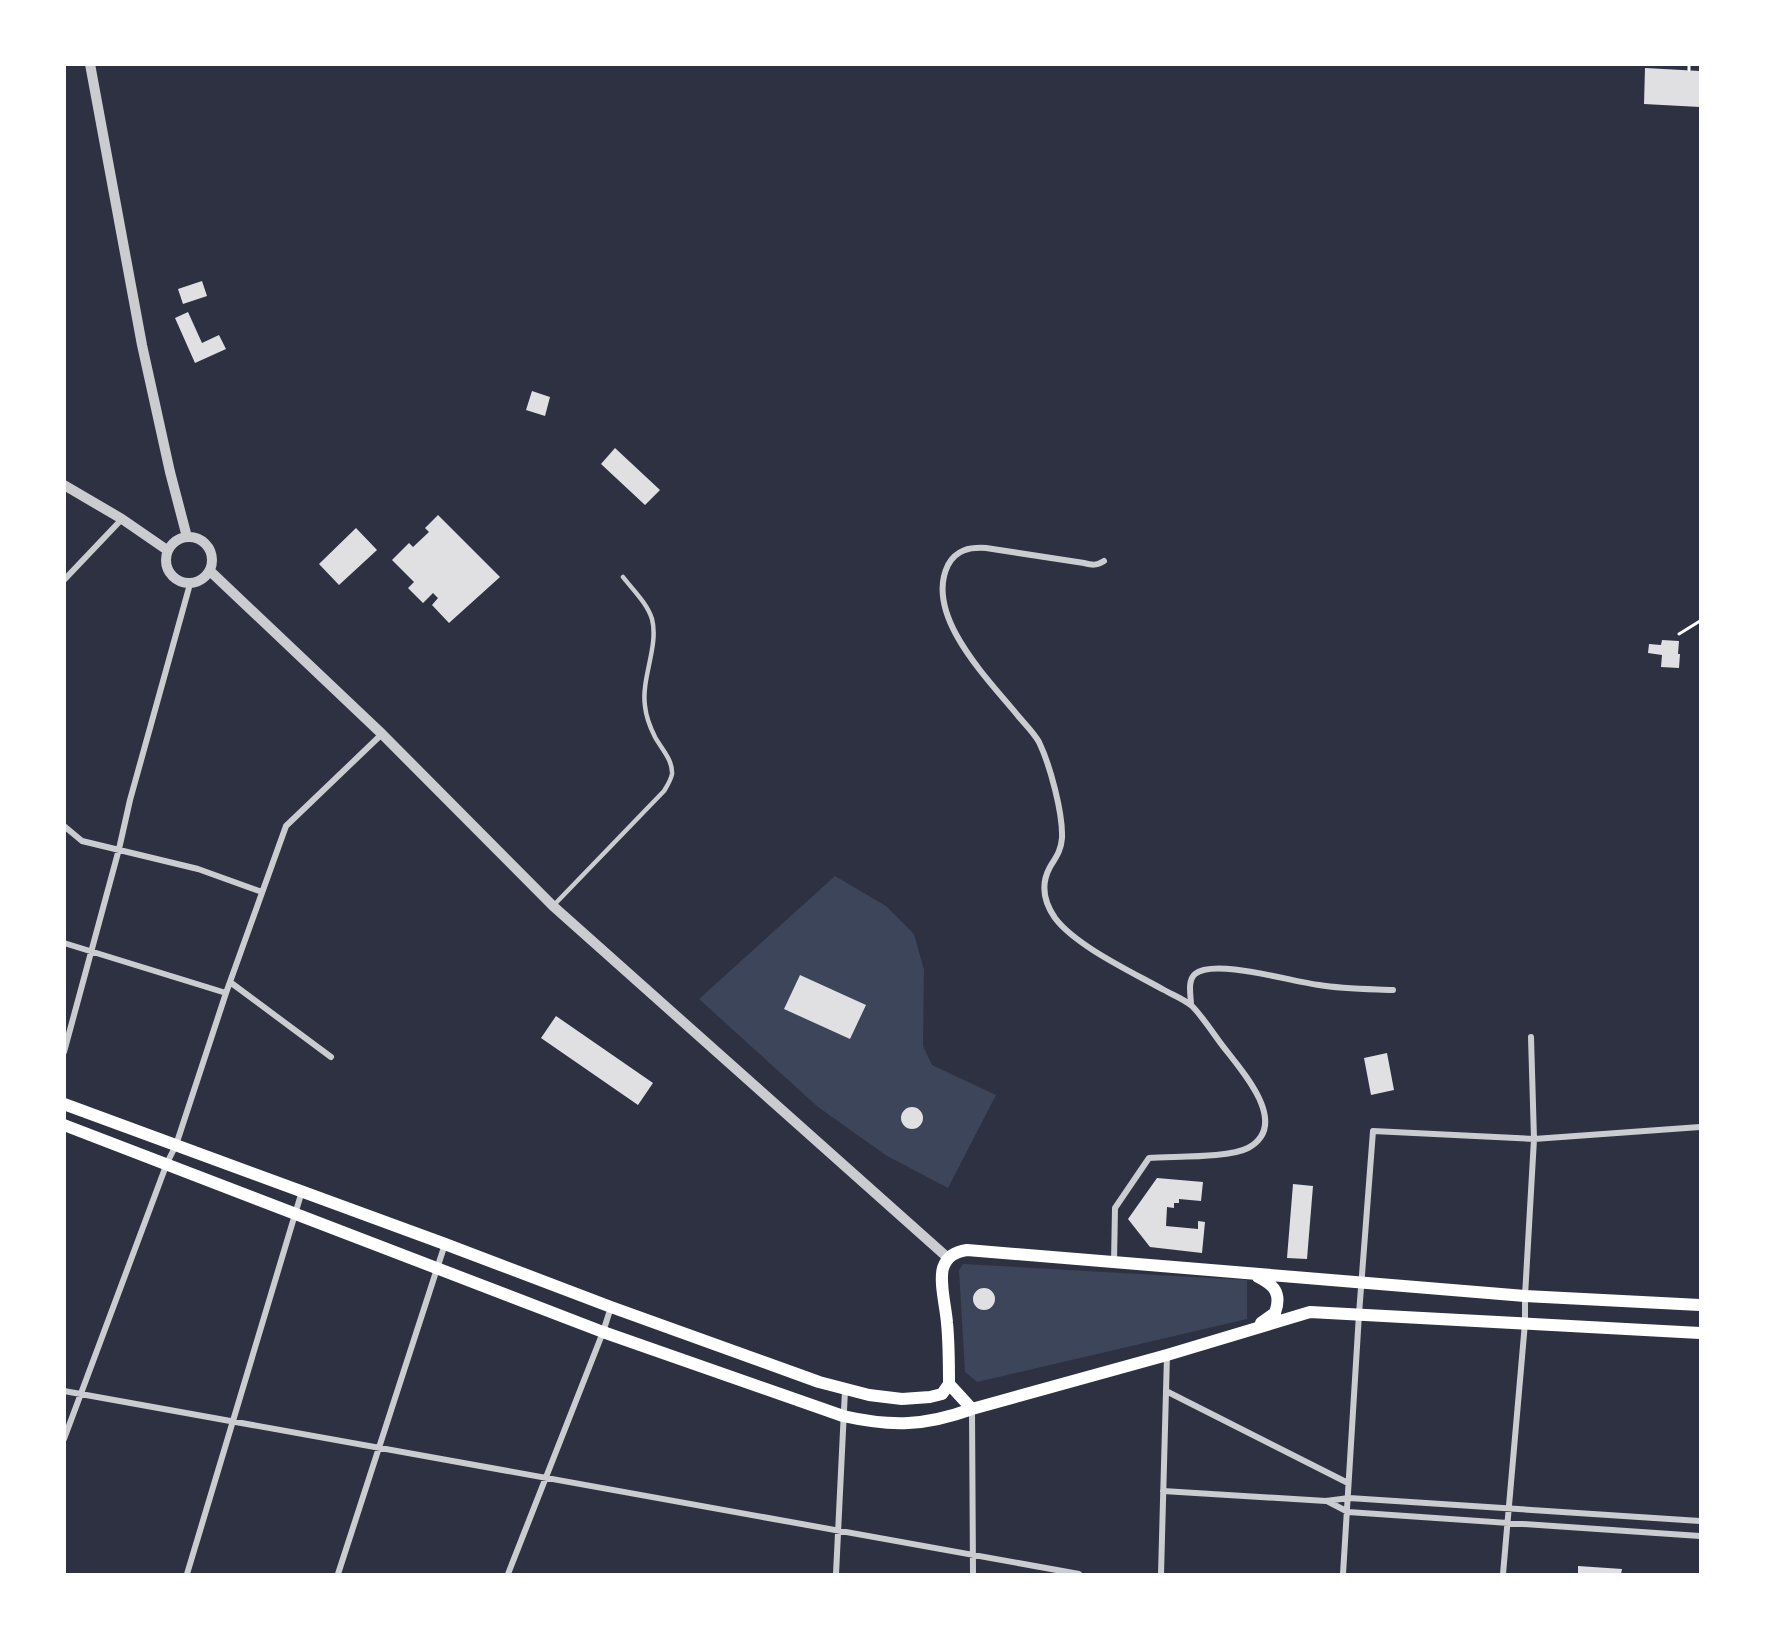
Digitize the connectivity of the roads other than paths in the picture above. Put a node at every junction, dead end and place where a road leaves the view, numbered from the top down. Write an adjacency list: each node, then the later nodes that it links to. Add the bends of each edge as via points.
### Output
1 (90, 64): 4 (street, via 142,345)
2 (64, 485): 3 (street)
3 (122, 519): 5 (street); 9 (street)
4 (187, 537): 5 (street); 7 (street, via 208,547)
5 (167, 550): 10 (street, via 169,573)
6 (1104, 561): 21 (street, via 1093,566 970,547 952,558 944,575 942,597 952,628 978,667 1038,740 1048,767 1062,824 1062,840 1059,855 1050,867 1045,902 1056,919 1084,945)
7 (210, 571): 10 (street); 11 (street)
8 (623, 577): 15 (lane, via 652,620 645,705 672,774 664,791)
9 (64, 579)
10 (190, 584): 13 (street)
11 (382, 734): 14 (street, via 286,826); 15 (street)
12 (64, 826): 13 (street, via 82,841)
13 (119, 849): 14 (street, via 198,869); 17 (street)
14 (262, 892): 18 (street)
15 (553, 906): 34 (street)
16 (64, 943): 17 (street)
17 (92, 950): 20 (street); 23 (street)
18 (230, 982): 20 (street); 24 (street)
19 (1393, 990): 21 (street, via 1319,985 1234,969 1204,969 1192,977)
20 (226, 993): 29 (street)
21 (1191, 1005): 35 (street, via 1259,1094 1265,1113 1264,1129 1258,1141 1247,1149 1229,1154 1149,1158 1116,1208)
22 (1531, 1037): 28 (street)
23 (64, 1052)
24 (331, 1057)
25 (64, 1104): 29 (main road)
26 (64, 1125): 30 (main road)
27 (1701, 1127): 28 (street)
28 (1534, 1140): 38 (street, via 1373,1131); 39 (street)
29 (176, 1145): 30 (street); 31 (main road)
30 (167, 1163): 32 (main road); 52 (street)
31 (303, 1191): 32 (street); 33 (main road)
32 (295, 1214): 36 (main road); 55 (street)
33 (445, 1244): 36 (street); 41 (main road)
34 (948, 1258): 35 (main road, via 967,1250); 48 (main road, via 942,1270)
35 (1114, 1263): 37 (main road)
36 (436, 1269): 45 (main road); 57 (street)
37 (1253, 1274): 38 (main road); 44 (main road, via 1274,1287 1277,1299 1275,1313)
38 (1362, 1283): 39 (main road); 42 (street)
39 (1525, 1296): 40 (main road); 43 (street)
40 (1701, 1305)
41 (610, 1307): 45 (street); 49 (main road)
42 (1359, 1314): 43 (main road); 44 (main road, via 1310,1312); 59 (street)
43 (1525, 1323): 46 (main road); 63 (street)
44 (1253, 1329): 47 (main road)
45 (603, 1332): 54 (main road); 58 (street)
46 (1701, 1333)
47 (1167, 1355): 51 (street); 53 (main road)
48 (949, 1384): 49 (main road, via 942,1394 902,1399); 53 (main road)
49 (846, 1390): 54 (street)
50 (64, 1391): 52 (street)
51 (1166, 1391): 59 (street); 60 (street)
52 (81, 1394): 55 (street); 56 (street)
53 (972, 1409): 54 (main road, via 952,1417 906,1424); 69 (street)
54 (843, 1416): 67 (street)
55 (233, 1421): 57 (street); 70 (street)
56 (64, 1439)
57 (378, 1448): 58 (street); 71 (street)
58 (546, 1478): 67 (street); 72 (street)
59 (1347, 1483): 61 (street)
60 (1163, 1491): 62 (street); 76 (street)
61 (1349, 1498): 62 (street); 63 (street); 64 (street)
62 (1326, 1501): 64 (street)
63 (1509, 1509): 65 (street); 66 (street)
64 (1348, 1512): 66 (street); 77 (street)
65 (1701, 1521)
66 (1508, 1524): 68 (street); 78 (street)
67 (838, 1531): 69 (street); 73 (street)
68 (1701, 1536)
69 (973, 1555): 74 (street); 75 (street)
70 (188, 1575)
71 (338, 1575)
72 (508, 1575)
73 (836, 1575)
74 (973, 1575)
75 (1078, 1575)
76 (1161, 1575)
77 (1343, 1575)
78 (1503, 1575)

